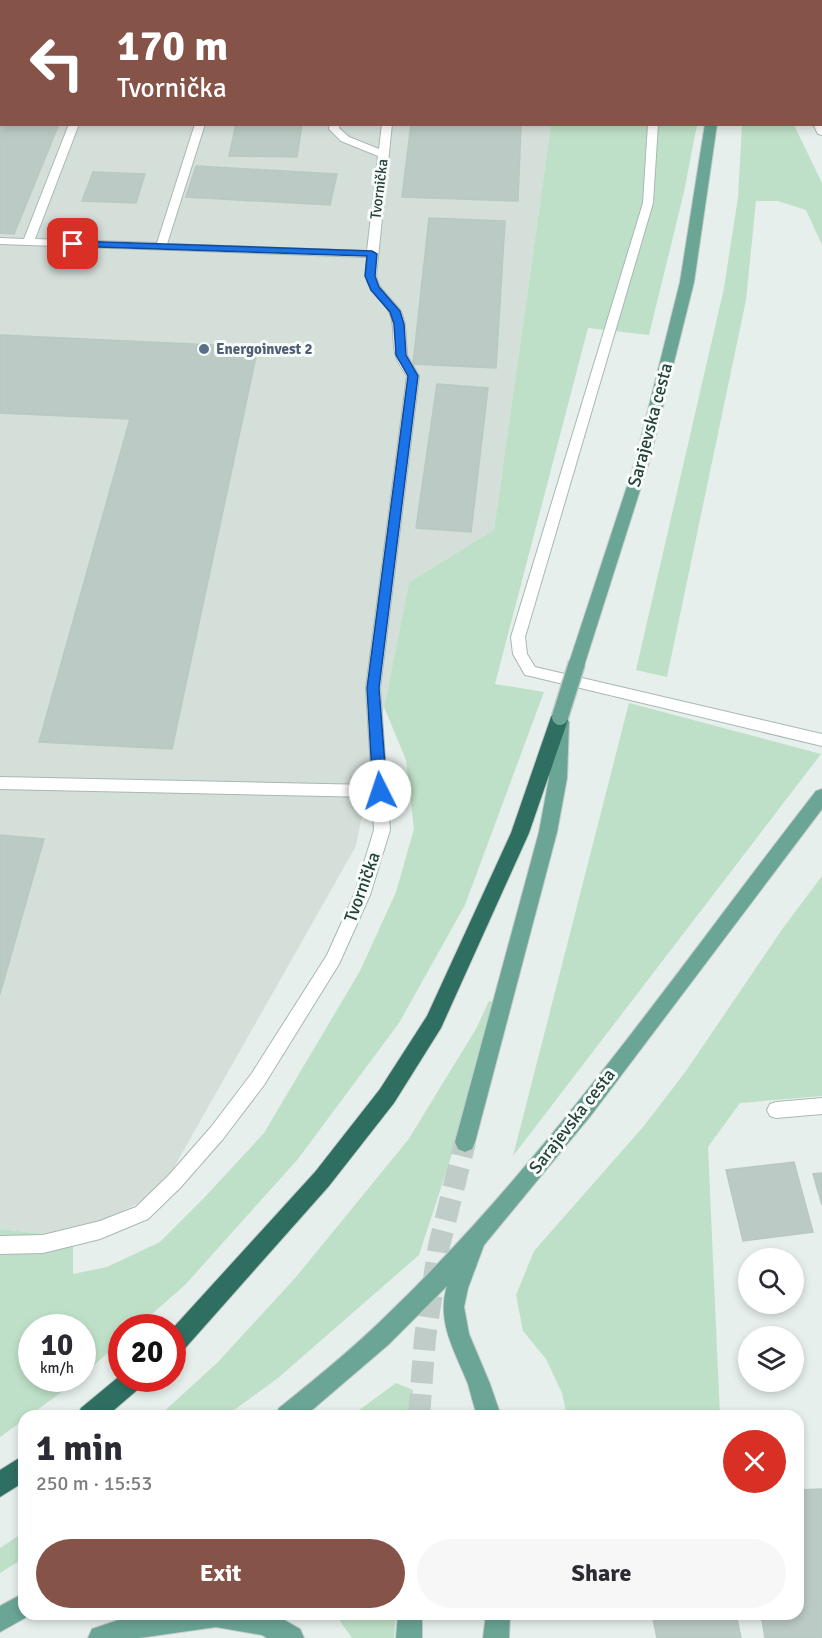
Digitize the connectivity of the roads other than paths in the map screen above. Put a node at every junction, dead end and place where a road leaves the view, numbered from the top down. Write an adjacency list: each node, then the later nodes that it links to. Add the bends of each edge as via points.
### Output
1 (73, 126): 9 (lane)
2 (199, 126): 10 (lane)
3 (335, 126): 7 (lane, via 345,139)
4 (387, 126): 7 (lane, Tvornička)
5 (653, 126): 13 (lane, via 648,203 518,637 520,654 530,671)
6 (711, 126): 12 (main road, Sarajevska cesta, bridge, via 687,282 642,462)
7 (383, 154): 11 (lane, Tvornička)
8 (0, 241): 9 (lane)
9 (28, 242): 10 (lane)
10 (161, 247): 11 (lane)
11 (372, 254): 15 (lane, Tvornička, via 370,276 395,311 401,355 413,376 373,688)
12 (560, 717): 19 (main road, Sarajevska cesta, via 558,778 548,832); 22 (highway, via 520,833 434,1022 387,1096 322,1179)
13 (822, 740)
14 (0, 783): 15 (lane)
15 (380, 791): 21 (lane, Tvornička, via 382,830 362,895 333,959 258,1079 217,1133 142,1213 100,1230 43,1244)
16 (822, 796): 20 (main road, Sarajevska cesta, via 549,1153)
17 (822, 1106): 18 (lane)
18 (776, 1110)
19 (465, 1142)
20 (488, 1222): 25 (main road, Sarajevska cesta, via 432,1287 374,1343); 26 (main road, via 469,1257 453,1307 458,1335)
21 (0, 1245)
22 (186, 1330)
23 (117, 1392): 24 (highway)
24 (96, 1410)
25 (294, 1410)
26 (487, 1410)
27 (18, 1472): 28 (highway)
28 (0, 1485)
29 (18, 1609): 30 (main road)
30 (0, 1620)
31 (178, 1620): 35 (main road, via 141,1625)
32 (247, 1620): 36 (main road, via 266,1623)
33 (410, 1620): 37 (main road)
34 (498, 1620): 38 (main road)
35 (101, 1638)
36 (291, 1638)
37 (409, 1638)
38 (496, 1638)

